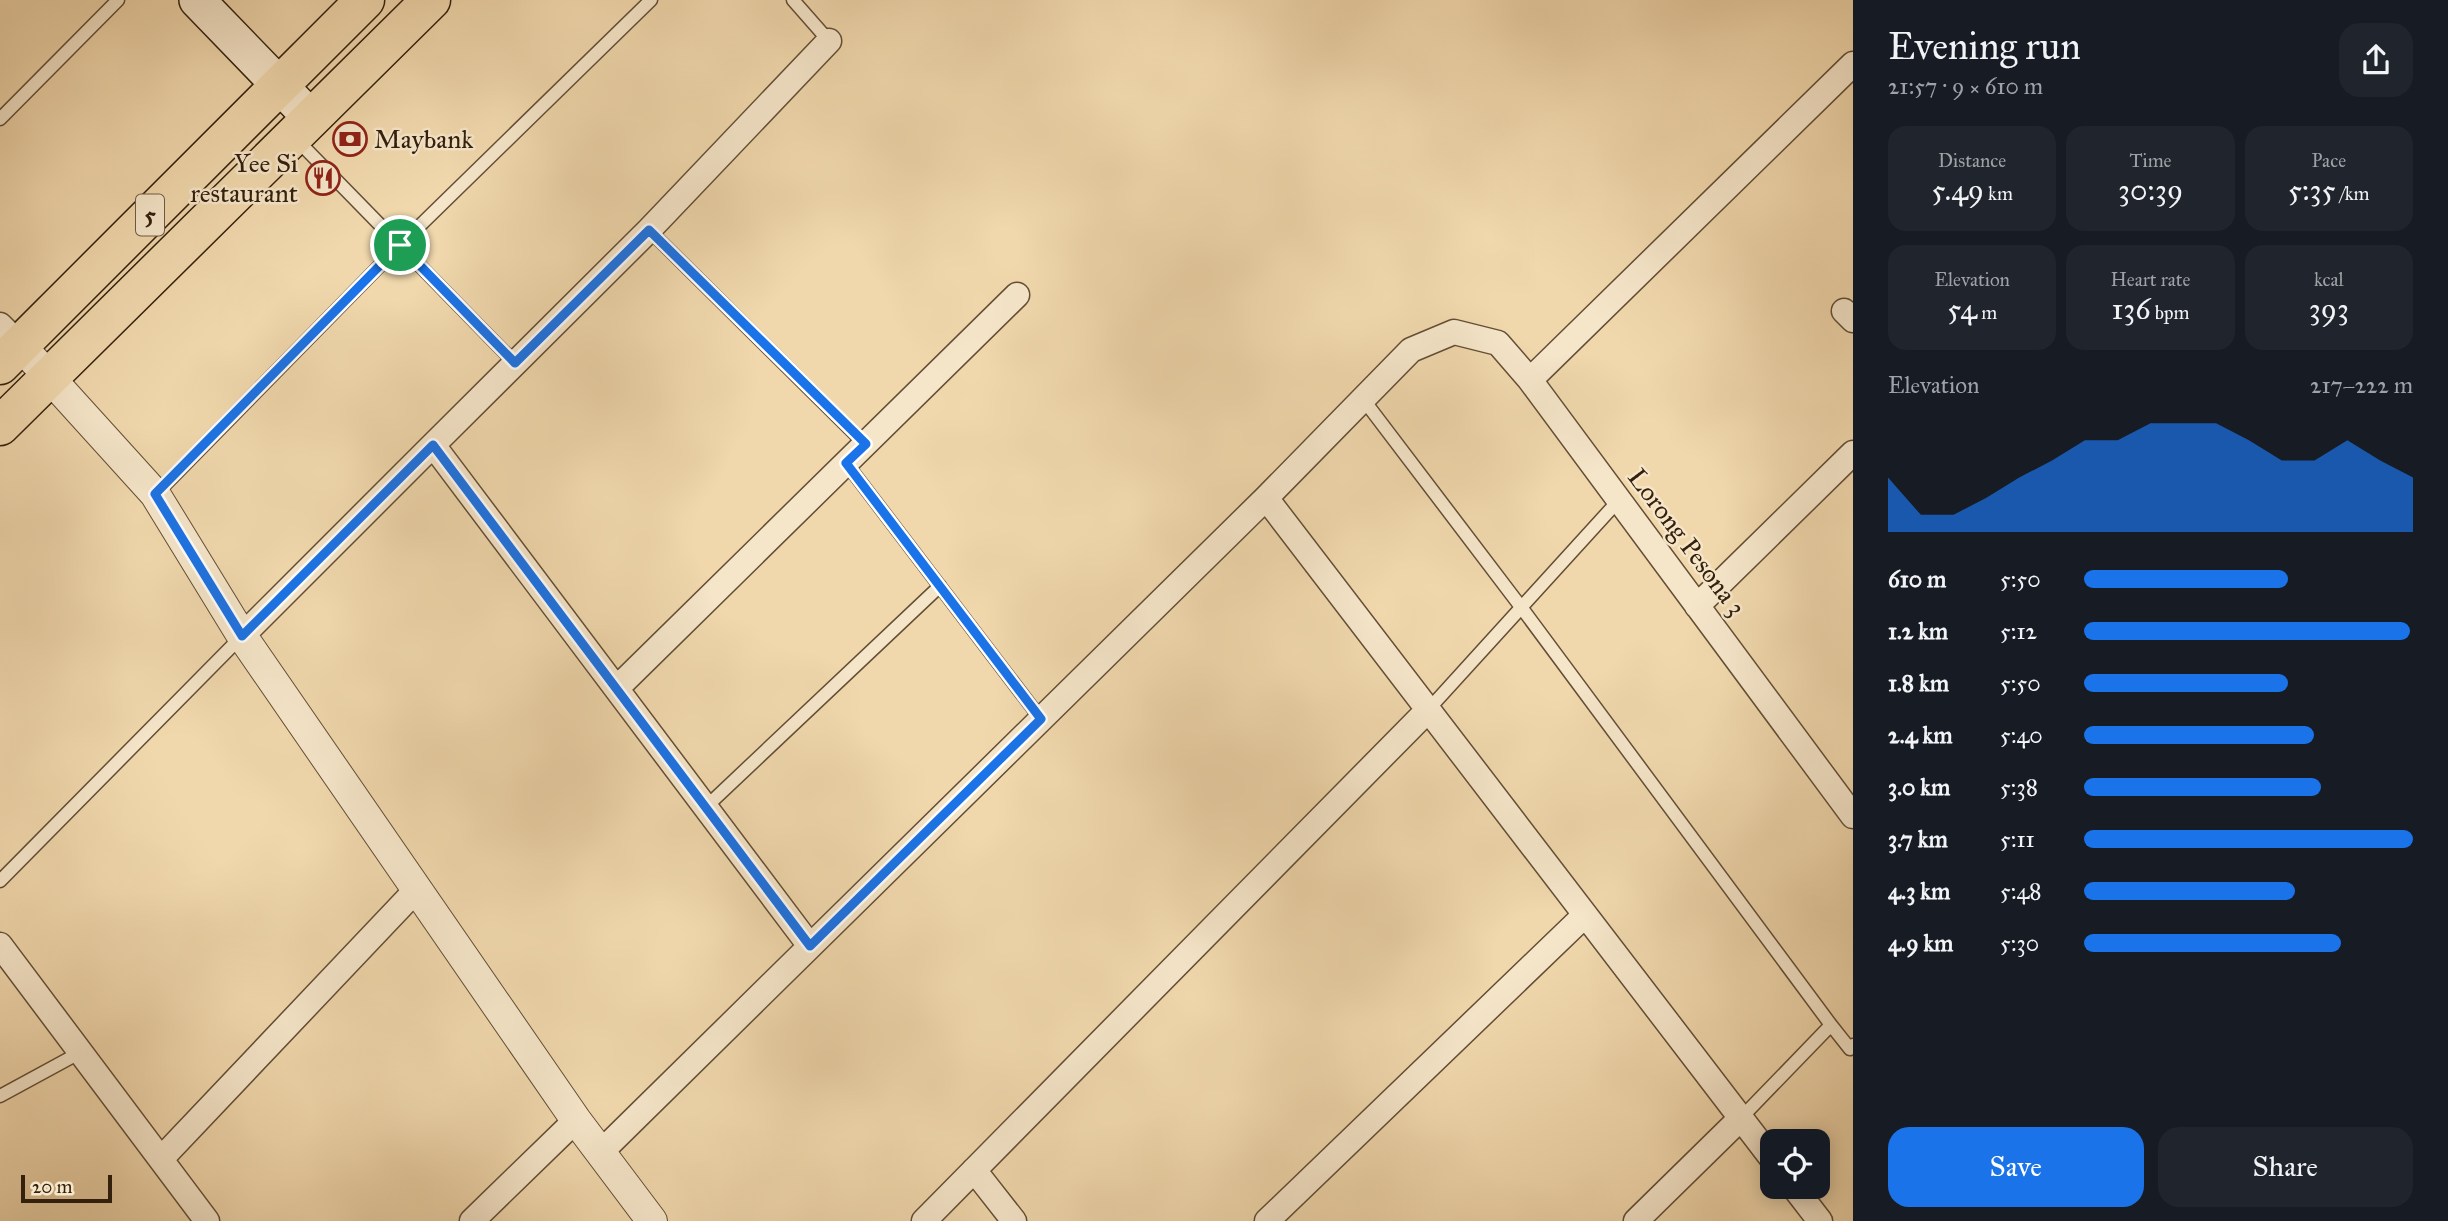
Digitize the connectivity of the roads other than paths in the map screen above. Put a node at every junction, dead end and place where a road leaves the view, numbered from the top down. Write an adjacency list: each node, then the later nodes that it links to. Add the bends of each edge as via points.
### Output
1 (118, 0): 10 (lane)
2 (197, 0): 9 (main road)
3 (365, 0): 9 (highway, 5)
4 (431, 0): 11 (highway, 5)
5 (651, 0): 13 (lane)
6 (793, 0): 7 (lane)
7 (829, 41): 12 (street)
8 (1853, 64): 18 (street)
9 (279, 85): 11 (main road); 15 (highway, 5)
10 (0, 119)
11 (303, 128): 13 (lane); 17 (highway, 5)
12 (649, 230): 16 (street); 21 (lane)
13 (400, 245): 16 (lane); 25 (lane)
14 (1017, 295): 21 (street)
15 (7, 345): 17 (street)
16 (515, 363): 22 (street)
17 (50, 377): 20 (highway, 5); 25 (street)
18 (1530, 380): 19 (street, Lorong Pesona 3, via 1498,343 1454,332 1411,350); 27 (street, Lorong Pesona 3)
19 (1363, 399): 26 (street); 30 (lane)
20 (0, 426)
21 (866, 444): 24 (street)
22 (433, 445): 31 (street); 32 (street)
23 (1853, 453): 29 (street)
24 (846, 463): 28 (lane); 32 (street)
25 (155, 494): 31 (street)
26 (1266, 498): 33 (street); 34 (street)
27 (1619, 500): 29 (street, Lorong Pesona 3); 30 (lane)
28 (940, 586): 34 (lane); 35 (lane)
29 (1697, 606): 36 (street, Lorong Pesona 3)
30 (1521, 607): 33 (lane); 42 (lane)
31 (242, 636): 37 (lane); 38 (street)
32 (617, 688): 35 (street)
33 (1427, 710): 39 (street); 51 (street)
34 (1041, 719): 41 (street)
35 (706, 807): 41 (street)
36 (1853, 816)
37 (0, 880)
38 (418, 888): 47 (street); 50 (street)
39 (1586, 915): 46 (street); 58 (street)
40 (0, 944): 44 (street)
41 (810, 946): 49 (street)
42 (1831, 1026): 43 (lane); 46 (lane)
43 (1852, 1049)
44 (81, 1052): 45 (lane); 50 (street)
45 (0, 1096)
46 (1741, 1118): 48 (street); 59 (street)
47 (576, 1119): 49 (street); 54 (street)
48 (1760, 1143)
49 (601, 1152): 55 (street)
50 (161, 1159): 53 (street)
51 (974, 1170): 56 (street); 57 (street)
52 (1803, 1199): 60 (street)
53 (207, 1221)
54 (472, 1221)
55 (652, 1221)
56 (924, 1221)
57 (1014, 1221)
58 (1267, 1221)
59 (1636, 1221)
60 (1820, 1221)

